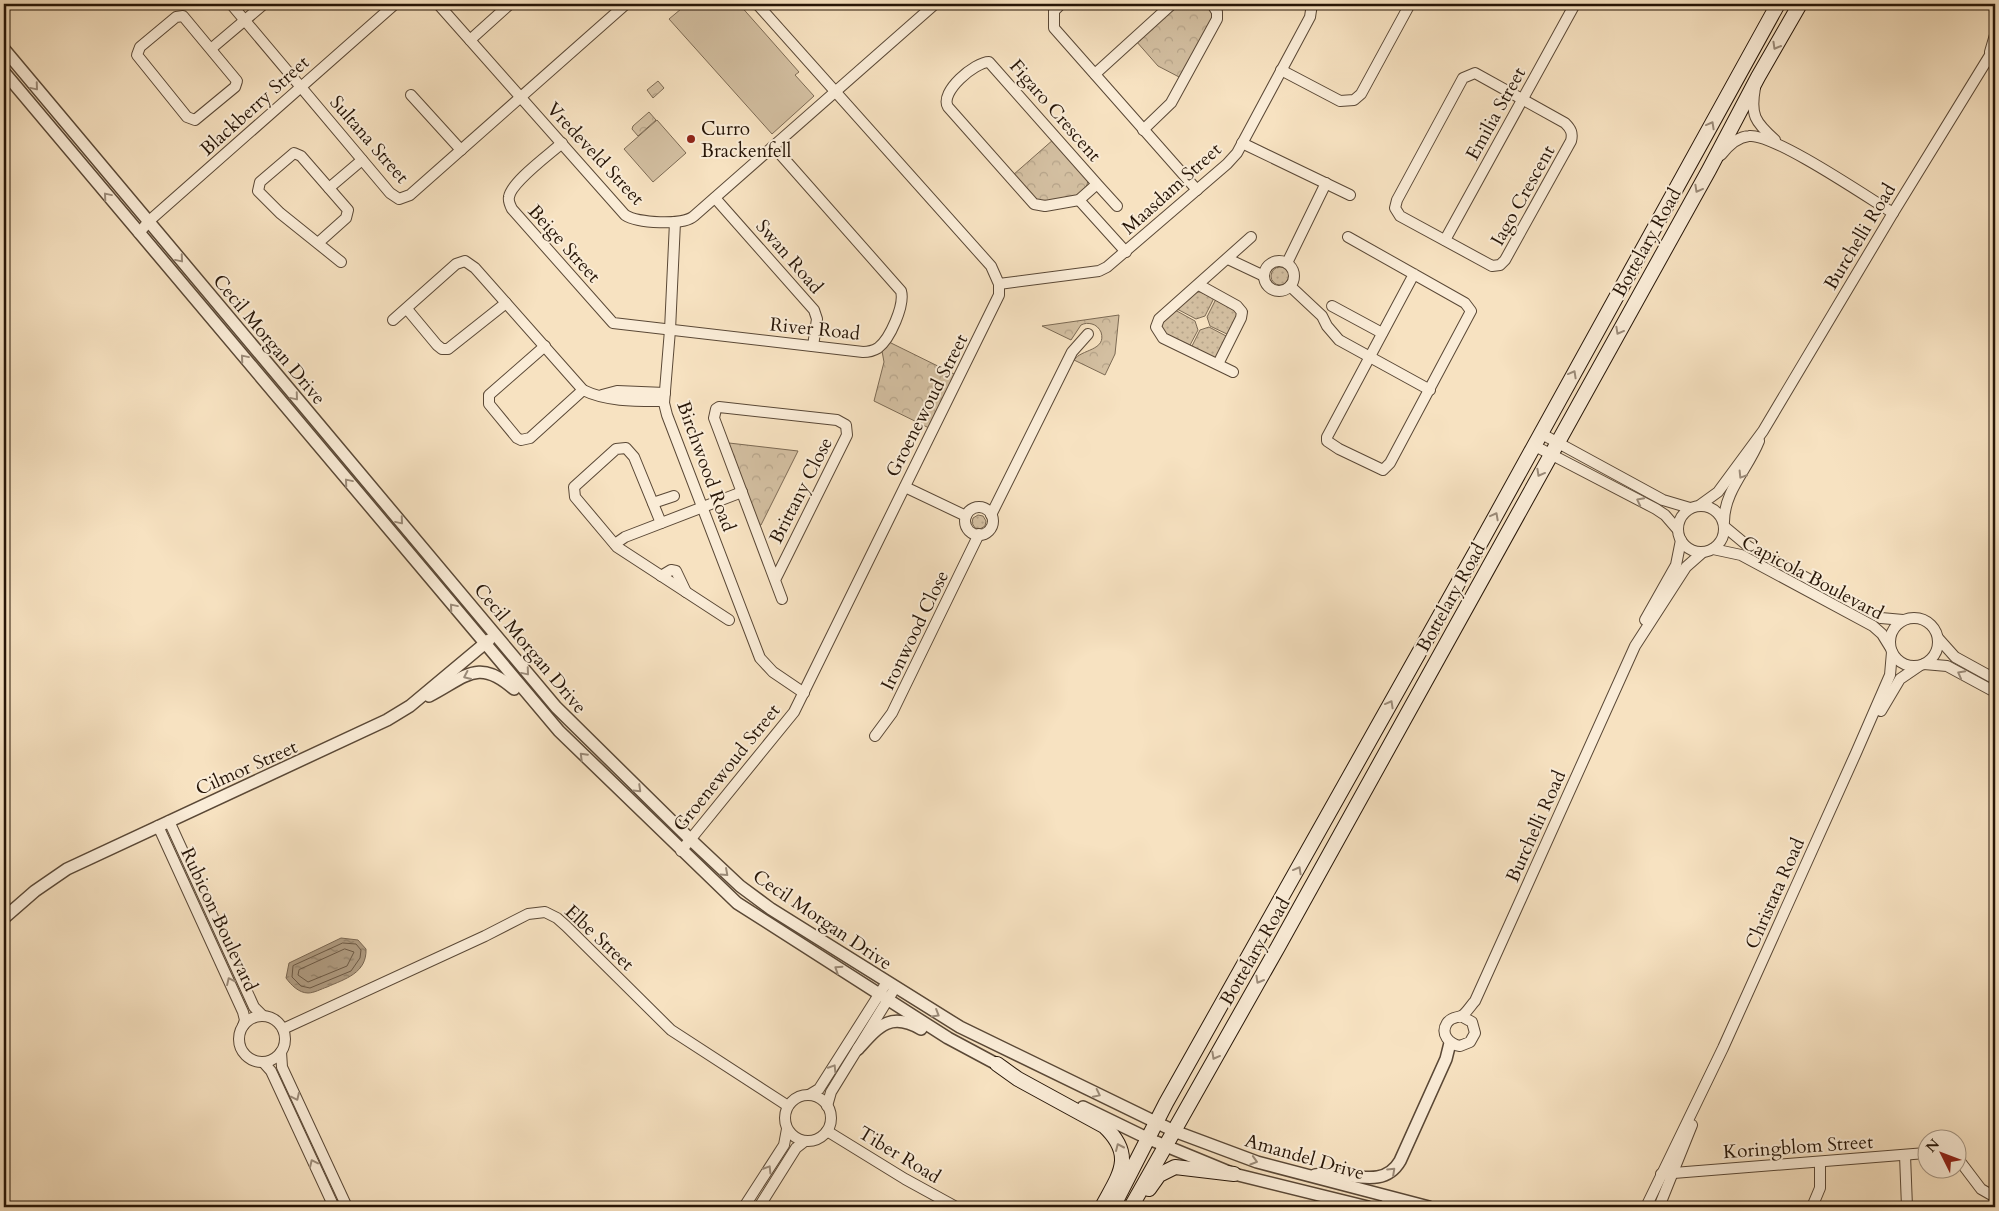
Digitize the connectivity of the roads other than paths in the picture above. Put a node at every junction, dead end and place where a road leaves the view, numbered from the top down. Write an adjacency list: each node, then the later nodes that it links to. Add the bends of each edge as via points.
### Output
1 (231, 4): 17 (street, Sultana Street)
2 (264, 4): 17 (street)
3 (395, 4): 28 (street, Blackberry Street)
4 (438, 4): 19 (street, Vredeveld Street)
5 (510, 4): 19 (street)
6 (626, 4): 31 (street, Sultana Street)
7 (757, 4): 29 (street)
8 (935, 4): 29 (street, Vredeveld Street)
9 (1061, 4): 26 (street, via 1054,11 1054,28)
10 (1172, 4): 26 (street)
11 (1212, 4): 33 (street, via 1217,19 1180,90 1164,111)
12 (1312, 4): 24 (street, Maasdam Street, via 1310,17)
13 (1410, 4): 24 (street, via 1361,94 1354,100 1340,101)
14 (1575, 4): 32 (street, Emilia Street)
15 (1778, 4): 82 (main road, Bottelary Road, one-way to 15)
16 (1800, 4): 27 (main road, Bottelary Road, one-way to 27)
17 (245, 20): 21 (street); 28 (street, Sultana Street)
18 (1995, 36): 23 (street, Burchelli Road)
19 (470, 40): 31 (street, Vredeveld Street)
20 (1995, 47): 23 (street, Burchelli Road)
21 (212, 48): 21 (street, via 237,83 195,120 187,117 137,55 140,47 181,16 187,18)
22 (4, 49): 50 (street, Cecil Morgan Drive, one-way to 50)
23 (1987, 60): 49 (street, Burchelli Road)
24 (1281, 70): 35 (street, Maasdam Street)
25 (4, 72): 52 (street, Cecil Morgan Drive, one-way to 25)
26 (1095, 74): 33 (street)
27 (1758, 77): 37 (street, via 1752,106 1755,118 1761,128); 40 (main road, Bottelary Road)
28 (301, 87): 39 (street, Sultana Street); 50 (street, Blackberry Street)
29 (836, 92): 36 (street, Vredeveld Street); 63 (street, via 991,266)
30 (411, 95): 38 (street)
31 (520, 97): 34 (street, Vredeveld Street); 38 (street, Sultana Street)
32 (1523, 100): 55 (street, Emilia Street); 55 (street, Iago Crescent, via 1565,123 1572,136 1506,260 1492,266); 55 (street, Iago Crescent, via 1475,73 1463,78 1395,204 1400,216)
33 (1143, 130): 44 (street)
34 (562, 143): 51 (street, Vredeveld Street, via 625,215 634,219); 70 (street, Beige Street, via 513,188 508,198 512,208 614,323)
35 (1242, 143): 41 (street); 44 (street, Maasdam Street, via 1227,164)
36 (773, 146): 46 (street, Vredeveld Street); 74 (street, River Road, via 897,286 902,296 902,305 892,327 875,350 863,352)
37 (1784, 147): 40 (street, via 1758,136 1741,138 1724,151); 49 (street)
38 (461, 150): 39 (street, Sultana Street, via 403,199 393,196)
39 (362, 160): 43 (street)
40 (1708, 170): 83 (main road, Bottelary Road, one-way to 83)
41 (1326, 183): 45 (street); 60 (street)
42 (1097, 184): 47 (street, Figaro Crescent); 47 (street, Figaro Crescent, via 989,62 978,64 948,90 945,98 948,107 1030,200 1045,206); 48 (street, Figaro Crescent)
43 (329, 188): 56 (street, via 348,208 349,214); 56 (street, via 296,153 258,186 259,193 280,213)
44 (1197, 190): 57 (street, Maasdam Street)
45 (1350, 195)
46 (715, 198): 51 (street, Vredeveld Street, via 691,219); 74 (street, Swan Road, via 814,310 817,319)
47 (1078, 200): 57 (street)
48 (1117, 206)
49 (1893, 213): 81 (street, Burchelli Road)
50 (149, 221): 52 (street, Blackberry Street); 103 (street, Cecil Morgan Drive, one-way to 103)
51 (675, 222): 70 (street, Birchwood Road)
52 (138, 233): 105 (street, Cecil Morgan Drive, one-way to 52)
53 (1251, 237): 58 (street)
54 (1348, 237): 62 (street)
55 (1445, 240)
56 (318, 243): 59 (street)
57 (1126, 252): 63 (street, Maasdam Street, via 1112,265 1099,270)
58 (1230, 257): 61 (street); 64 (street)
59 (341, 262)
60 (1287, 263): 61 (street, via 1272,263); 65 (street, via 1294,276)
61 (1264, 273): 65 (street, via 1271,289 1281,291)
62 (1414, 274): 71 (street); 79 (street, via 1465,303 1472,311)
63 (999, 284): 85 (street, Groenewoud Street, via 996,304)
64 (1199, 285): 76 (street, via 1242,312); 76 (street, via 1160,319 1156,327 1163,338)
65 (1290, 286): 75 (street, via 1322,316 1339,340)
66 (506, 303): 68 (street, via 448,349 437,345); 68 (street, via 465,261 456,264); 73 (street)
67 (1332, 306): 71 (street)
68 (407, 309): 69 (street)
69 (393, 320)
70 (670, 330): 74 (street, River Road); 80 (street, Birchwood Road)
71 (1382, 333): 75 (street)
72 (1088, 334): 91 (street, via 1072,352)
73 (545, 346): 78 (street); 78 (street, via 489,394 489,404 517,438 530,438)
74 (813, 346)
75 (1368, 357): 79 (street); 79 (street, via 1328,431 1327,442 1339,449 1378,469 1386,469)
76 (1218, 364): 77 (street)
77 (1233, 372)
78 (583, 390): 80 (street, via 599,396 616,391)
79 (1430, 390)
80 (664, 397): 90 (street, Birchwood Road, via 671,427)
81 (1763, 431): 89 (street, Burchelli Road, via 1718,492); 94 (street, Burchelli Road, one-way to 94, via 1746,469 1727,497)
82 (1536, 439): 83 (street); 84 (street); 139 (main road, Bottelary Road, one-way to 82)
83 (1557, 442): 84 (main road, Bottelary Road); 89 (street, via 1663,500)
84 (1550, 455): 96 (street, one-way to 84, via 1672,521 1656,510); 142 (main road, Bottelary Road, one-way to 142)
85 (904, 487): 92 (street); 111 (street, Groenewoud Street)
86 (742, 492): 90 (street); 99 (street, Brittany Close); 99 (street, Brittany Close, via 714,418 716,409 725,407 837,420 846,425 847,435)
87 (674, 496): 88 (street)
88 (653, 504): 93 (street); 97 (street, via 634,457 626,448 616,449 578,483 573,491 575,497)
89 (1695, 507): 94 (street, via 1715,509); 96 (street, via 1682,515)
90 (702, 508): 93 (street); 111 (street, Birchwood Road, via 760,658 772,672)
91 (991, 515): 92 (street, via 984,508 975,507); 95 (street, via 990,528)
92 (966, 516): 95 (street, via 968,529)
93 (661, 523): 97 (street)
94 (1724, 524): 98 (street, via 1723,537); 102 (street, Capicola Boulevard, via 1750,547 1881,618)
95 (979, 534): 114 (street, Ironwood Close, via 892,713)
96 (1680, 535): 98 (street, via 1692,550); 106 (street, Burchelli Road, via 1676,564 1638,633)
97 (615, 544): 101 (street)
98 (1708, 550): 106 (street, Burchelli Road, via 1686,567); 107 (street, Capicola Boulevard, via 1741,555 1873,626)
99 (775, 580): 100 (street, Brittany Close)
100 (782, 599)
101 (729, 620)
102 (1903, 620): 104 (street, via 1914,617 1925,620); 107 (street, via 1892,631)
103 (495, 635): 105 (street, Cilmor Street); 118 (street, Cecil Morgan Drive, one-way to 118, via 574,726)
104 (1938, 637): 108 (street, via 1936,653); 109 (street, via 1955,657)
105 (484, 644): 112 (street, Cecil Morgan Drive); 113 (street, Cilmor Street)
106 (1635, 646): 123 (street, Burchelli Road)
107 (1891, 650): 108 (street, via 1903,664); 115 (street, Christata Road, via 1890,675)
108 (1921, 665): 110 (street, one-way to 108, via 1947,666); 115 (street, Christata Road, via 1900,679)
109 (1995, 680)
110 (1995, 692)
111 (804, 693): 118 (street, Groenewoud Street, via 781,730)
112 (526, 694): 113 (street, one-way to 113, via 513,689 494,673 480,671); 119 (street, Cecil Morgan Drive, one-way to 112, via 558,731)
113 (410, 706): 116 (street, Cilmor Street, via 368,731)
114 (875, 736)
115 (1856, 753): 131 (street, Christata Road)
116 (170, 821): 117 (street, Cilmor Street); 124 (street, Rubicon Boulevard, via 254,1007)
117 (158, 826): 120 (street, Cilmor Street, via 67,869 34,891); 127 (street, Rubicon Boulevard, one-way to 117, via 244,1012)
118 (690, 840): 119 (street, Groenewoud Street); 121 (street, Cecil Morgan Drive, one-way to 121, via 771,910)
119 (681, 851): 122 (street, Cecil Morgan Drive, one-way to 119, via 748,911)
120 (4, 918)
121 (891, 985): 122 (street); 139 (street, Cecil Morgan Drive, one-way to 139, via 960,1027)
122 (883, 998): 130 (street, Cecil Morgan Drive); 132 (street); 136 (street, one-way to 122, via 819,1089)
123 (1475, 1001): 125 (street, Burchelli Road); 126 (street)
124 (263, 1016): 127 (street, via 248,1020); 128 (street, via 276,1020)
125 (1461, 1016): 126 (street); 129 (street, Burchelli Road, via 1447,1022 1444,1033)
126 (1472, 1022): 129 (street, via 1475,1033 1470,1042 1460,1046)
127 (243, 1026): 134 (street, via 239,1039 243,1051 251,1059)
128 (283, 1029): 133 (street, via 285,1043); 137 (street, Elbe Street, via 528,914 545,912 566,926 677,1036)
129 (1450, 1042): 153 (street, one-way to 129, via 1337,1173 1379,1178 1393,1172 1446,1059)
130 (962, 1046): 132 (street, via 935,1037 912,1024 891,1021 878,1028); 135 (street, Cecil Morgan Drive)
131 (1723, 1048): 150 (street, Christata Road); 152 (street, Christata Road)
132 (858, 1050): 138 (street, via 830,1094)
133 (281, 1052): 134 (street); 158 (street, one-way to 158, via 282,1068)
134 (262, 1062): 157 (street, one-way to 134, via 271,1072)
135 (997, 1064): 143 (street, Cecil Morgan Drive); 162 (main road, one-way to 135, via 1122,1167 1122,1153 1114,1137 1104,1126)
136 (809, 1095): 137 (street, via 801,1096); 138 (street)
137 (788, 1106): 140 (street)
138 (827, 1106): 141 (street, via 831,1121)
139 (1157, 1122): 142 (street, Cecil Morgan Drive); 143 (main road, Bottelary Road)
140 (787, 1129): 144 (street); 159 (street, one-way to 140, via 784,1144)
141 (827, 1131): 144 (street, via 818,1139); 161 (street, Tiber Road)
142 (1174, 1131): 145 (main road, Bottelary Road); 153 (street, Amandel Drive, one-way to 153, via 1257,1162)
143 (1149, 1139): 145 (street, Amandel Drive); 163 (main road, Bottelary Road)
144 (804, 1141): 160 (street, via 796,1148)
145 (1166, 1146): 151 (street, Amandel Drive); 164 (main road, Bottelary Road)
146 (1916, 1154): 147 (street, Koringblom Street)
147 (1905, 1155): 148 (street, Koringblom Street); 171 (street)
148 (1820, 1162): 150 (street, Koringblom Street); 170 (street, via 1820,1188)
149 (1966, 1169): 155 (street, via 1981,1189)
150 (1673, 1173): 152 (street, Koringblom Street); 169 (street)
151 (1234, 1174): 165 (main road, via 1170,1168 1153,1182); 166 (street, Amandel Drive)
152 (1661, 1174): 168 (street)
153 (1311, 1176): 154 (street, Amandel Drive)
154 (1376, 1193): 156 (street, Amandel Drive); 166 (street)
155 (1995, 1198)
156 (1387, 1202): 167 (street, Amandel Drive)
157 (334, 1207)
158 (347, 1207)
159 (744, 1207)
160 (759, 1207)
161 (956, 1207)
162 (1102, 1207)
163 (1112, 1207)
164 (1132, 1207)
165 (1137, 1207)
166 (1370, 1207)
167 (1429, 1207)
168 (1646, 1207)
169 (1659, 1207)
170 (1812, 1207)
171 (1907, 1207)

